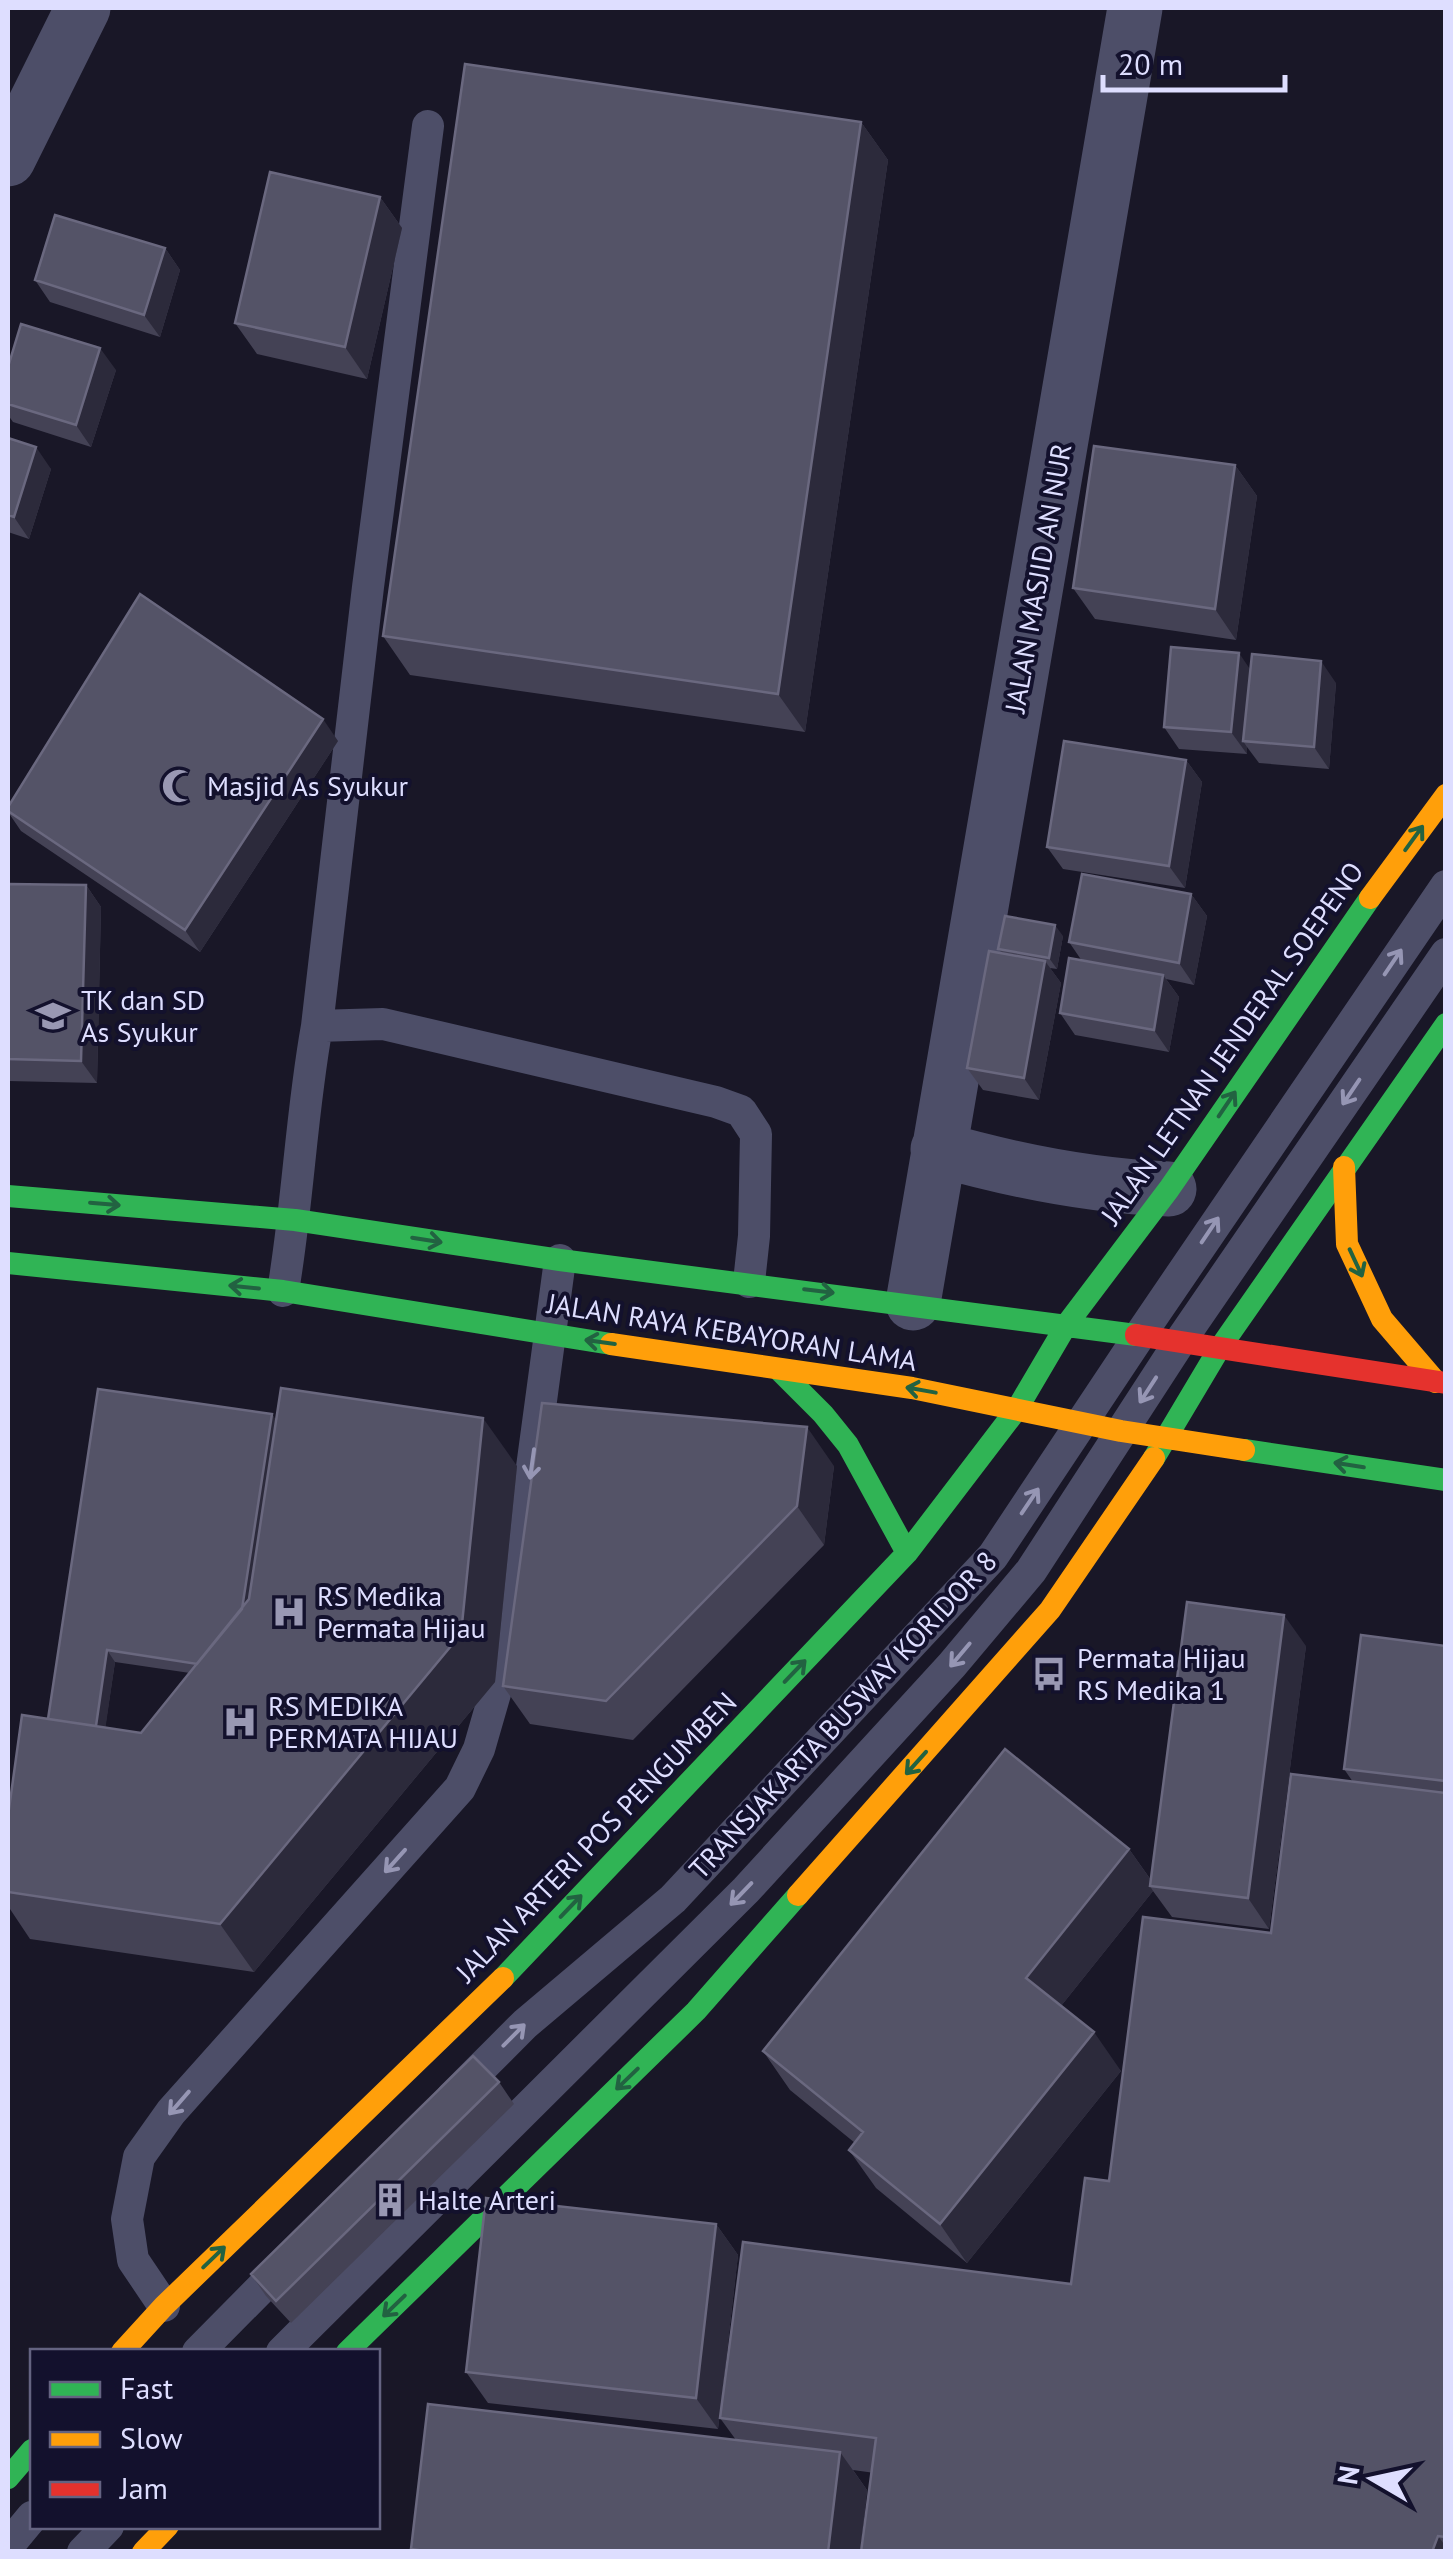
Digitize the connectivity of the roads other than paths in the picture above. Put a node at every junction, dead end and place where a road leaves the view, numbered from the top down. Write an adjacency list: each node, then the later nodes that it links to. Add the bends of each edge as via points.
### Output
1 (83, 8): 4 (street)
2 (1135, 8): 10 (street, JALAN MASJID AN NUR)
3 (428, 126): 9 (lane)
4 (8, 159)
5 (1446, 795): 12 (main road, JALAN LETNAN JENDERAL SOEPENO, one-way to 5)
6 (1446, 886): 22 (lane, TRANSJAKARTA BUSWAY KORIDOR 8, one-way to 6)
7 (1446, 954): 23 (lane, TRANSJAKARTA BUSWAY KORIDOR 8, one-way to 23)
8 (1446, 1024): 11 (main road)
9 (318, 1026): 14 (lane); 17 (lane, via 383,1024 741,1110 756,1134)
10 (938, 1149): 12 (street, via 1070,1181); 19 (street, JALAN MASJID AN NUR)
11 (1344, 1168): 24 (main road); 26 (main road, one-way to 26, via 1348,1244 1382,1319)
12 (1169, 1188): 20 (main road, JALAN LETNAN JENDERAL SOEPENO)
13 (8, 1196): 14 (main road, JALAN RAYA KEBAYORAN LAMA, one-way to 14)
14 (295, 1220): 15 (main road, JALAN RAYA KEBAYORAN LAMA, one-way to 15); 18 (lane)
15 (560, 1260): 17 (main road, JALAN RAYA KEBAYORAN LAMA); 21 (lane)
16 (8, 1263): 18 (main road, JALAN RAYA KEBAYORAN LAMA, one-way to 16)
17 (748, 1282): 19 (main road, JALAN RAYA KEBAYORAN LAMA, one-way to 19)
18 (283, 1291): 21 (main road, JALAN RAYA KEBAYORAN LAMA)
19 (913, 1303): 20 (main road, JALAN RAYA KEBAYORAN LAMA)
20 (1067, 1324): 22 (main road, JALAN RAYA KEBAYORAN LAMA); 27 (main road, JALAN ARTERI POS PENGUMBEN)
21 (549, 1335): 25 (main road, JALAN RAYA KEBAYORAN LAMA, one-way to 21); 35 (lane, one-way to 35, via 506,1652 479,1749 460,1788 171,2112 139,2157 128,2219 133,2260)
22 (1140, 1335): 23 (main road, JALAN RAYA KEBAYORAN LAMA); 28 (lane, TRANSJAKARTA BUSWAY KORIDOR 8)
23 (1179, 1343): 24 (main road, JALAN RAYA KEBAYORAN LAMA); 29 (lane, TRANSJAKARTA BUSWAY KORIDOR 8, one-way to 29)
24 (1219, 1349): 26 (main road, JALAN RAYA KEBAYORAN LAMA); 30 (main road)
25 (778, 1369): 27 (main road, JALAN RAYA KEBAYORAN LAMA, one-way to 25); 32 (main road, via 848,1444)
26 (1441, 1382)
27 (1017, 1409): 28 (main road, JALAN RAYA KEBAYORAN LAMA); 32 (main road, JALAN ARTERI POS PENGUMBEN)
28 (1084, 1421): 29 (main road, JALAN RAYA KEBAYORAN LAMA); 33 (lane, TRANSJAKARTA BUSWAY KORIDOR 8, one-way to 28, via 525,2024 673,1899 994,1556)
29 (1121, 1431): 30 (main road, JALAN RAYA KEBAYORAN LAMA); 38 (lane, TRANSJAKARTA BUSWAY KORIDOR 8, one-way to 38, via 1031,1572 913,1707 746,1890)
30 (1168, 1437): 31 (main road, JALAN RAYA KEBAYORAN LAMA, one-way to 30); 39 (main road, one-way to 39, via 1050,1610 696,2011)
31 (1446, 1480)
32 (907, 1553): 35 (main road, JALAN ARTERI POS PENGUMBEN, one-way to 32, via 484,1998)
33 (430, 2118)
34 (306, 2244): 37 (lane)
35 (164, 2306): 36 (main road, JALAN ARTERI POS PENGUMBEN)
36 (125, 2349)
37 (201, 2349)
38 (285, 2349)
39 (351, 2349)
40 (30, 2452): 41 (main road)
41 (8, 2478)
42 (30, 2519): 45 (lane)
43 (105, 2529): 46 (lane)
44 (165, 2529): 47 (main road)
45 (8, 2546)
46 (83, 2552)
47 (143, 2552)

